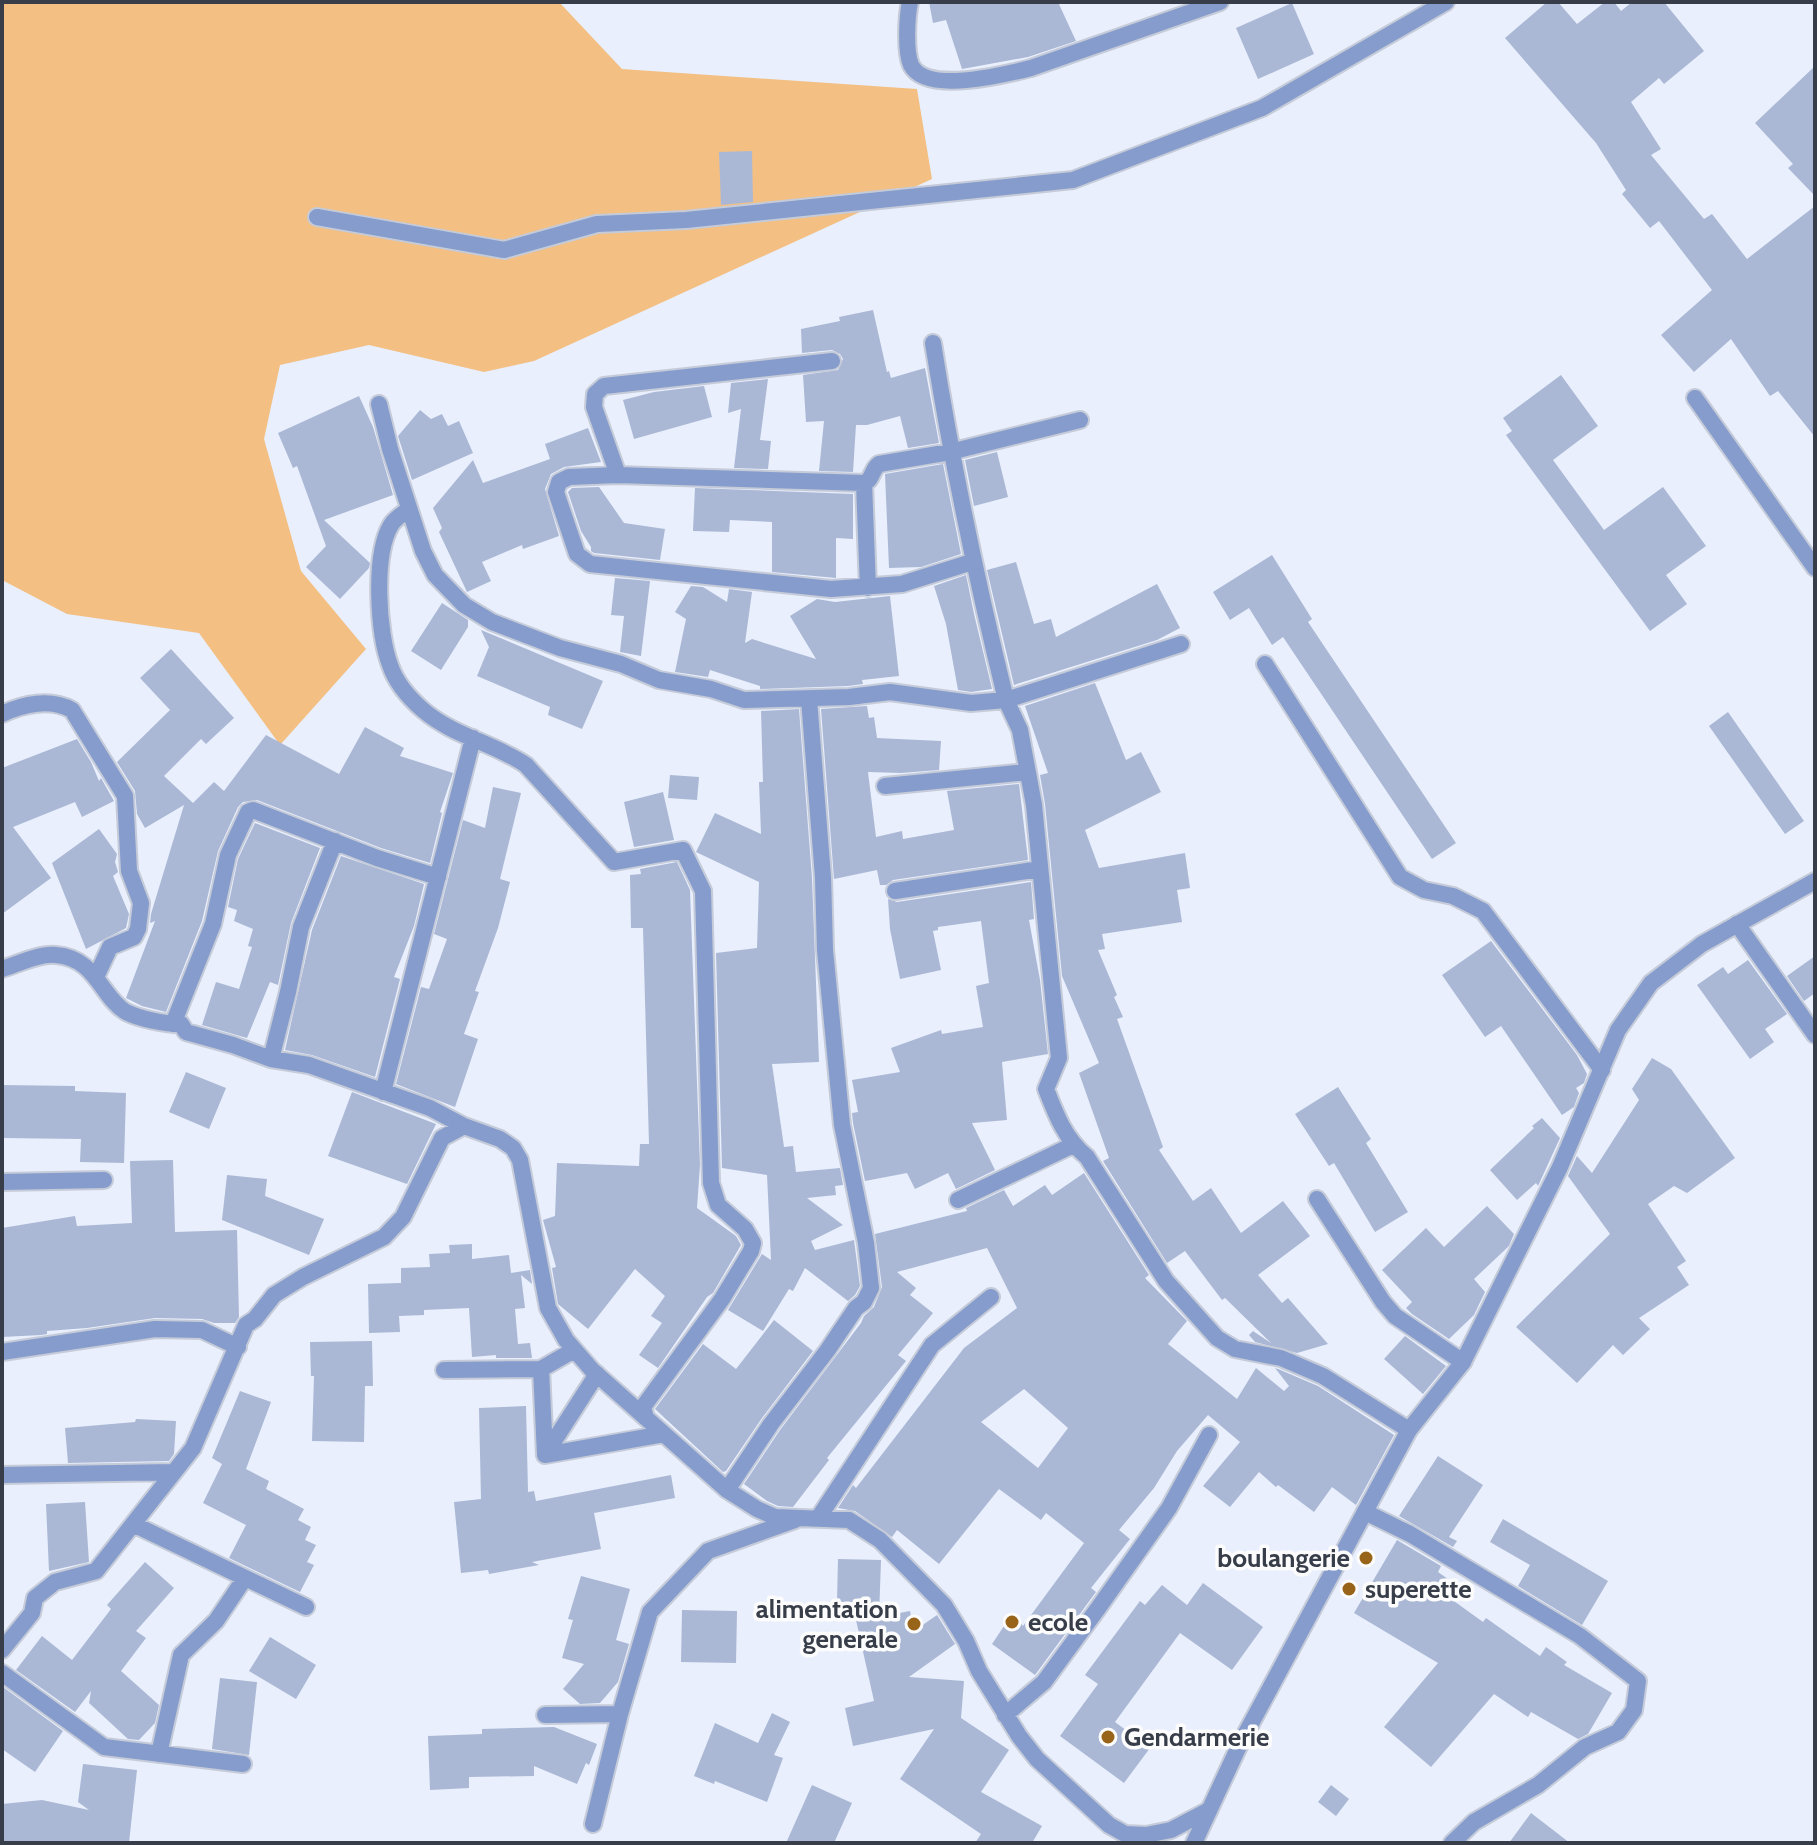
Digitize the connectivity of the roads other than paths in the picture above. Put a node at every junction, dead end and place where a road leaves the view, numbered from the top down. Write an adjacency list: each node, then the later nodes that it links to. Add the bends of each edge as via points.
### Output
1 (910, 2): 2 (street, via 911,65 931,78 962,80 1031,68)
2 (1220, 2)
3 (1446, 2): 4 (street, via 1262,108 1073,180 686,220 597,224 504,250)
4 (317, 217)
5 (933, 343): 10 (street)
6 (832, 361): 11 (street, via 604,386 595,394 594,407)
7 (1695, 398): 15 (street)
8 (379, 404): 13 (street)
9 (1080, 420): 10 (street)
10 (950, 452): 12 (street, via 879,464); 14 (street)
11 (618, 475): 12 (street); 16 (street, via 569,477 557,487 574,548 585,562 831,589)
12 (864, 483): 16 (street)
13 (409, 509): 19 (street, via 435,575 464,605 492,622 659,680 744,700); 22 (street, via 387,534 378,584 390,666 424,711)
14 (972, 562): 16 (street, via 902,584); 20 (street)
15 (1815, 568)
16 (868, 588)
17 (1181, 644): 20 (street)
18 (1265, 664): 36 (street, via 1400,877 1483,911)
19 (809, 699): 20 (street, via 890,692 971,703); 59 (street, via 839,1099 871,1288)
20 (1006, 700): 23 (street, via 1020,730)
21 (2, 714): 32 (street, via 34,703 68,708 125,796 129,871 141,903 138,929 134,937 110,947)
22 (473, 738): 27 (street); 52 (street, via 526,765 614,862 683,850 703,891 710,1175 718,1205 753,1243 722,1299 643,1407)
23 (1027, 772): 24 (street); 26 (street)
24 (885, 786)
25 (335, 841): 27 (street); 33 (street, via 248,812 228,855 213,924); 35 (street, via 301,927)
26 (1040, 869): 29 (street); 39 (street, via 1059,1058 1046,1089)
27 (438, 877): 37 (street)
28 (1815, 881): 30 (street)
29 (895, 891)
30 (1737, 924): 34 (street); 36 (street, via 1651,983 1618,1030)
31 (2, 969): 32 (street, via 52,954 75,959)
32 (96, 977): 33 (street, via 126,1011)
33 (173, 1024): 35 (street)
34 (1815, 1035)
35 (271, 1059): 37 (street, via 309,1065)
36 (1602, 1070): 48 (street)
37 (383, 1092): 38 (street)
38 (464, 1126): 45 (street, via 442,1138 393,1228 374,1244 274,1295 246,1325); 46 (street, via 500,1139 518,1155 544,1295)
39 (1073, 1145): 43 (street); 53 (street, via 1087,1157 1166,1281 1217,1338 1235,1349 1281,1358 1323,1376)
40 (104, 1180): 41 (street)
41 (2, 1182)
42 (1317, 1199): 48 (street, via 1395,1316)
43 (958, 1200)
44 (991, 1297): 61 (street, via 932,1345)
45 (238, 1347): 47 (street, via 202,1330 155,1329); 57 (street, via 193,1448)
46 (574, 1350): 49 (street); 51 (street)
47 (2, 1352)
48 (1463, 1362): 53 (street)
49 (541, 1369): 50 (street); 56 (street)
50 (444, 1370)
51 (597, 1374): 52 (street); 56 (street)
52 (646, 1418): 54 (street)
53 (1409, 1430): 60 (street)
54 (664, 1434): 56 (street); 59 (street)
55 (1209, 1435): 69 (street, via 1169,1508 1090,1620 1044,1682)
56 (545, 1455)
57 (172, 1472): 58 (street); 62 (street)
58 (2, 1475)
59 (727, 1490): 61 (street, via 764,1514)
60 (1365, 1512): 72 (street); 75 (street, via 1580,1636 1638,1681 1634,1710 1618,1732 1585,1747 1538,1785 1474,1822)
61 (812, 1517): 67 (street, via 708,1551 650,1612); 69 (street, via 849,1520 862,1527 944,1605)
62 (133, 1524): 63 (street); 65 (street, via 96,1571 55,1582 35,1598 32,1613)
63 (245, 1578): 64 (street); 70 (street, via 216,1621 181,1655)
64 (306, 1607)
65 (2, 1650)
66 (2, 1673): 70 (street, via 104,1747)
67 (620, 1714): 68 (street); 73 (street)
68 (545, 1715)
69 (1005, 1715): 72 (street, via 1037,1759 1125,1834 1171,1830)
70 (159, 1754): 71 (street)
71 (243, 1764)
72 (1209, 1810): 74 (street)
73 (593, 1824)
74 (1194, 1843)
75 (1452, 1843)

